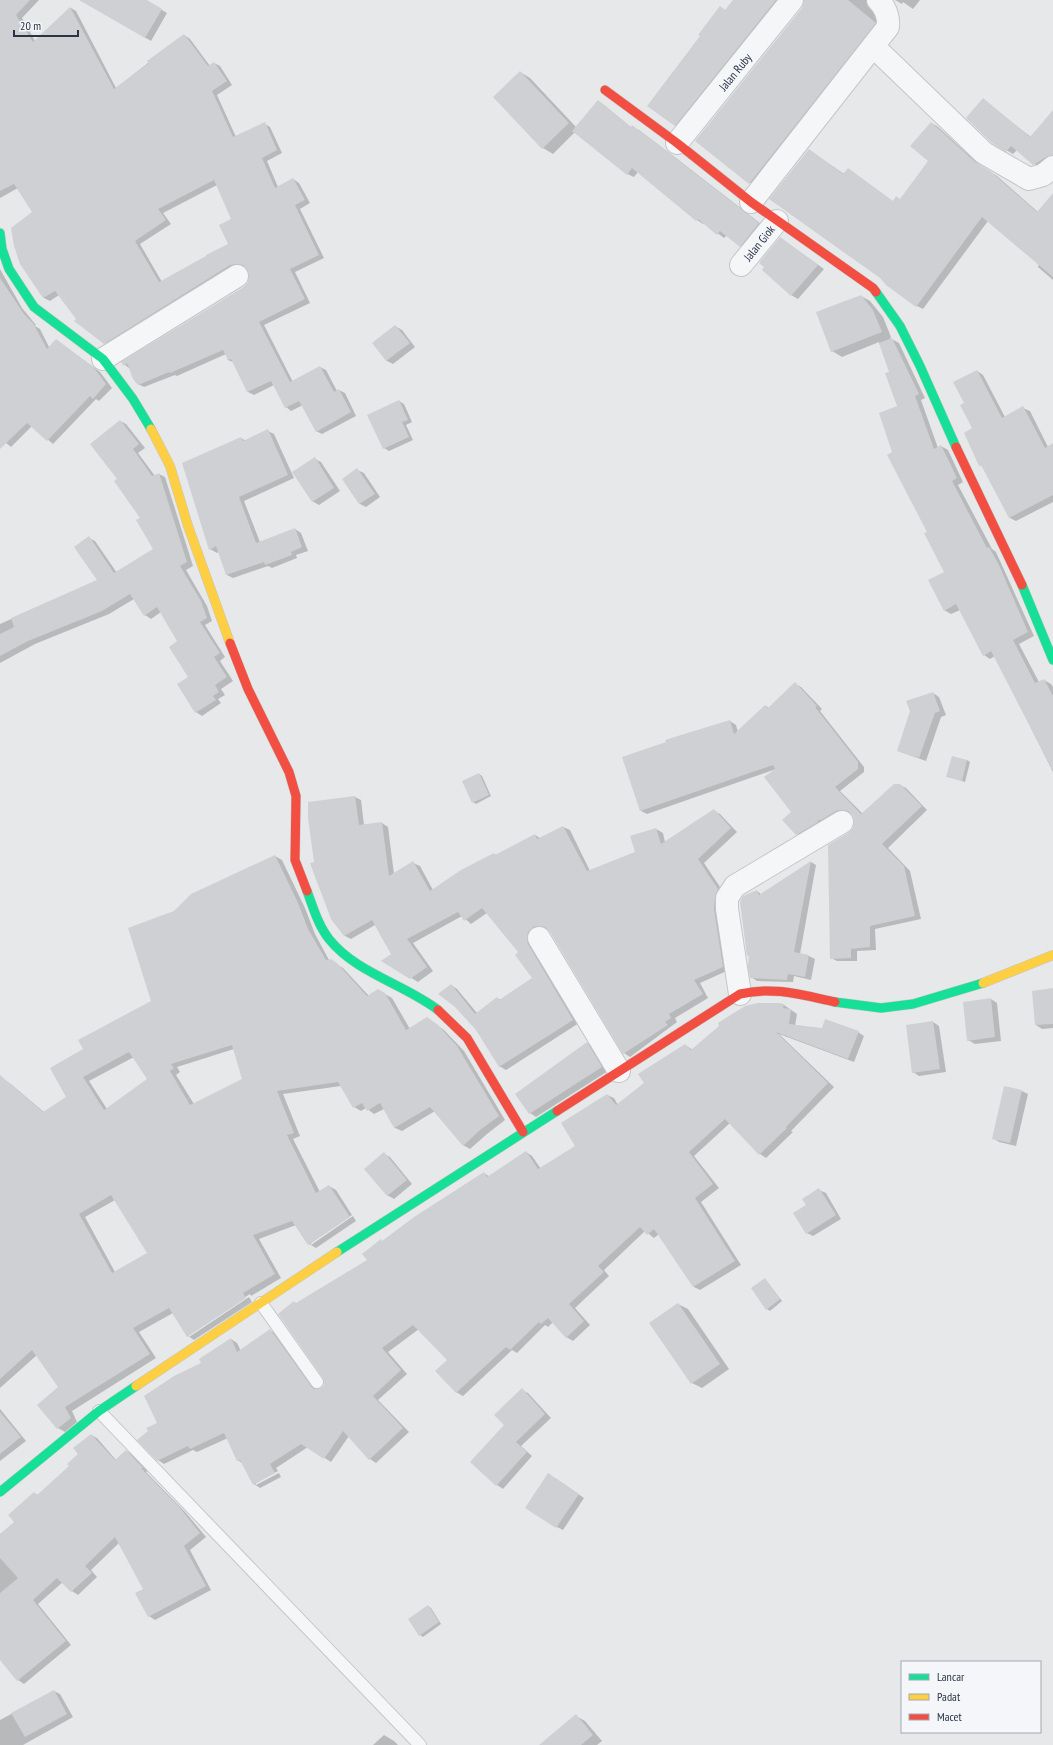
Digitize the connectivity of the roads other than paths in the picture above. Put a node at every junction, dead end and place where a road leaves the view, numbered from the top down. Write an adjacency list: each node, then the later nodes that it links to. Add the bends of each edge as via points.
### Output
1 (792, 0): 5 (street, Jalan Ruby)
2 (878, 0): 3 (street, via 889,18 888,27)
3 (873, 46): 6 (street, via 984,153 1029,179 1043,175); 7 (street)
4 (605, 90): 5 (street)
5 (677, 143): 7 (street)
6 (1053, 168)
7 (751, 202): 8 (street)
8 (777, 220): 10 (street, Jalan Giok); 13 (street, via 873,288 900,326 1019,578)
9 (0, 233): 12 (street, via 9,269 34,307)
10 (741, 265)
11 (237, 276): 12 (street)
12 (103, 359): 19 (street, via 156,437 170,466 221,621 248,689 289,772 296,796 295,860 320,925 334,944 360,965 434,1006 446,1016 467,1038)
13 (1053, 660)
14 (842, 822): 17 (street, via 735,886 727,898 728,924)
15 (539, 938): 18 (street)
16 (1053, 955): 17 (street, via 988,982 913,1004 881,1008 780,992 756,990)
17 (740, 994): 18 (street)
18 (619, 1071): 19 (street)
19 (523, 1132): 20 (street)
20 (261, 1303): 21 (lane); 22 (street)
21 (317, 1382)
22 (99, 1411): 23 (street); 24 (lane)
23 (0, 1492)
24 (420, 1745)

